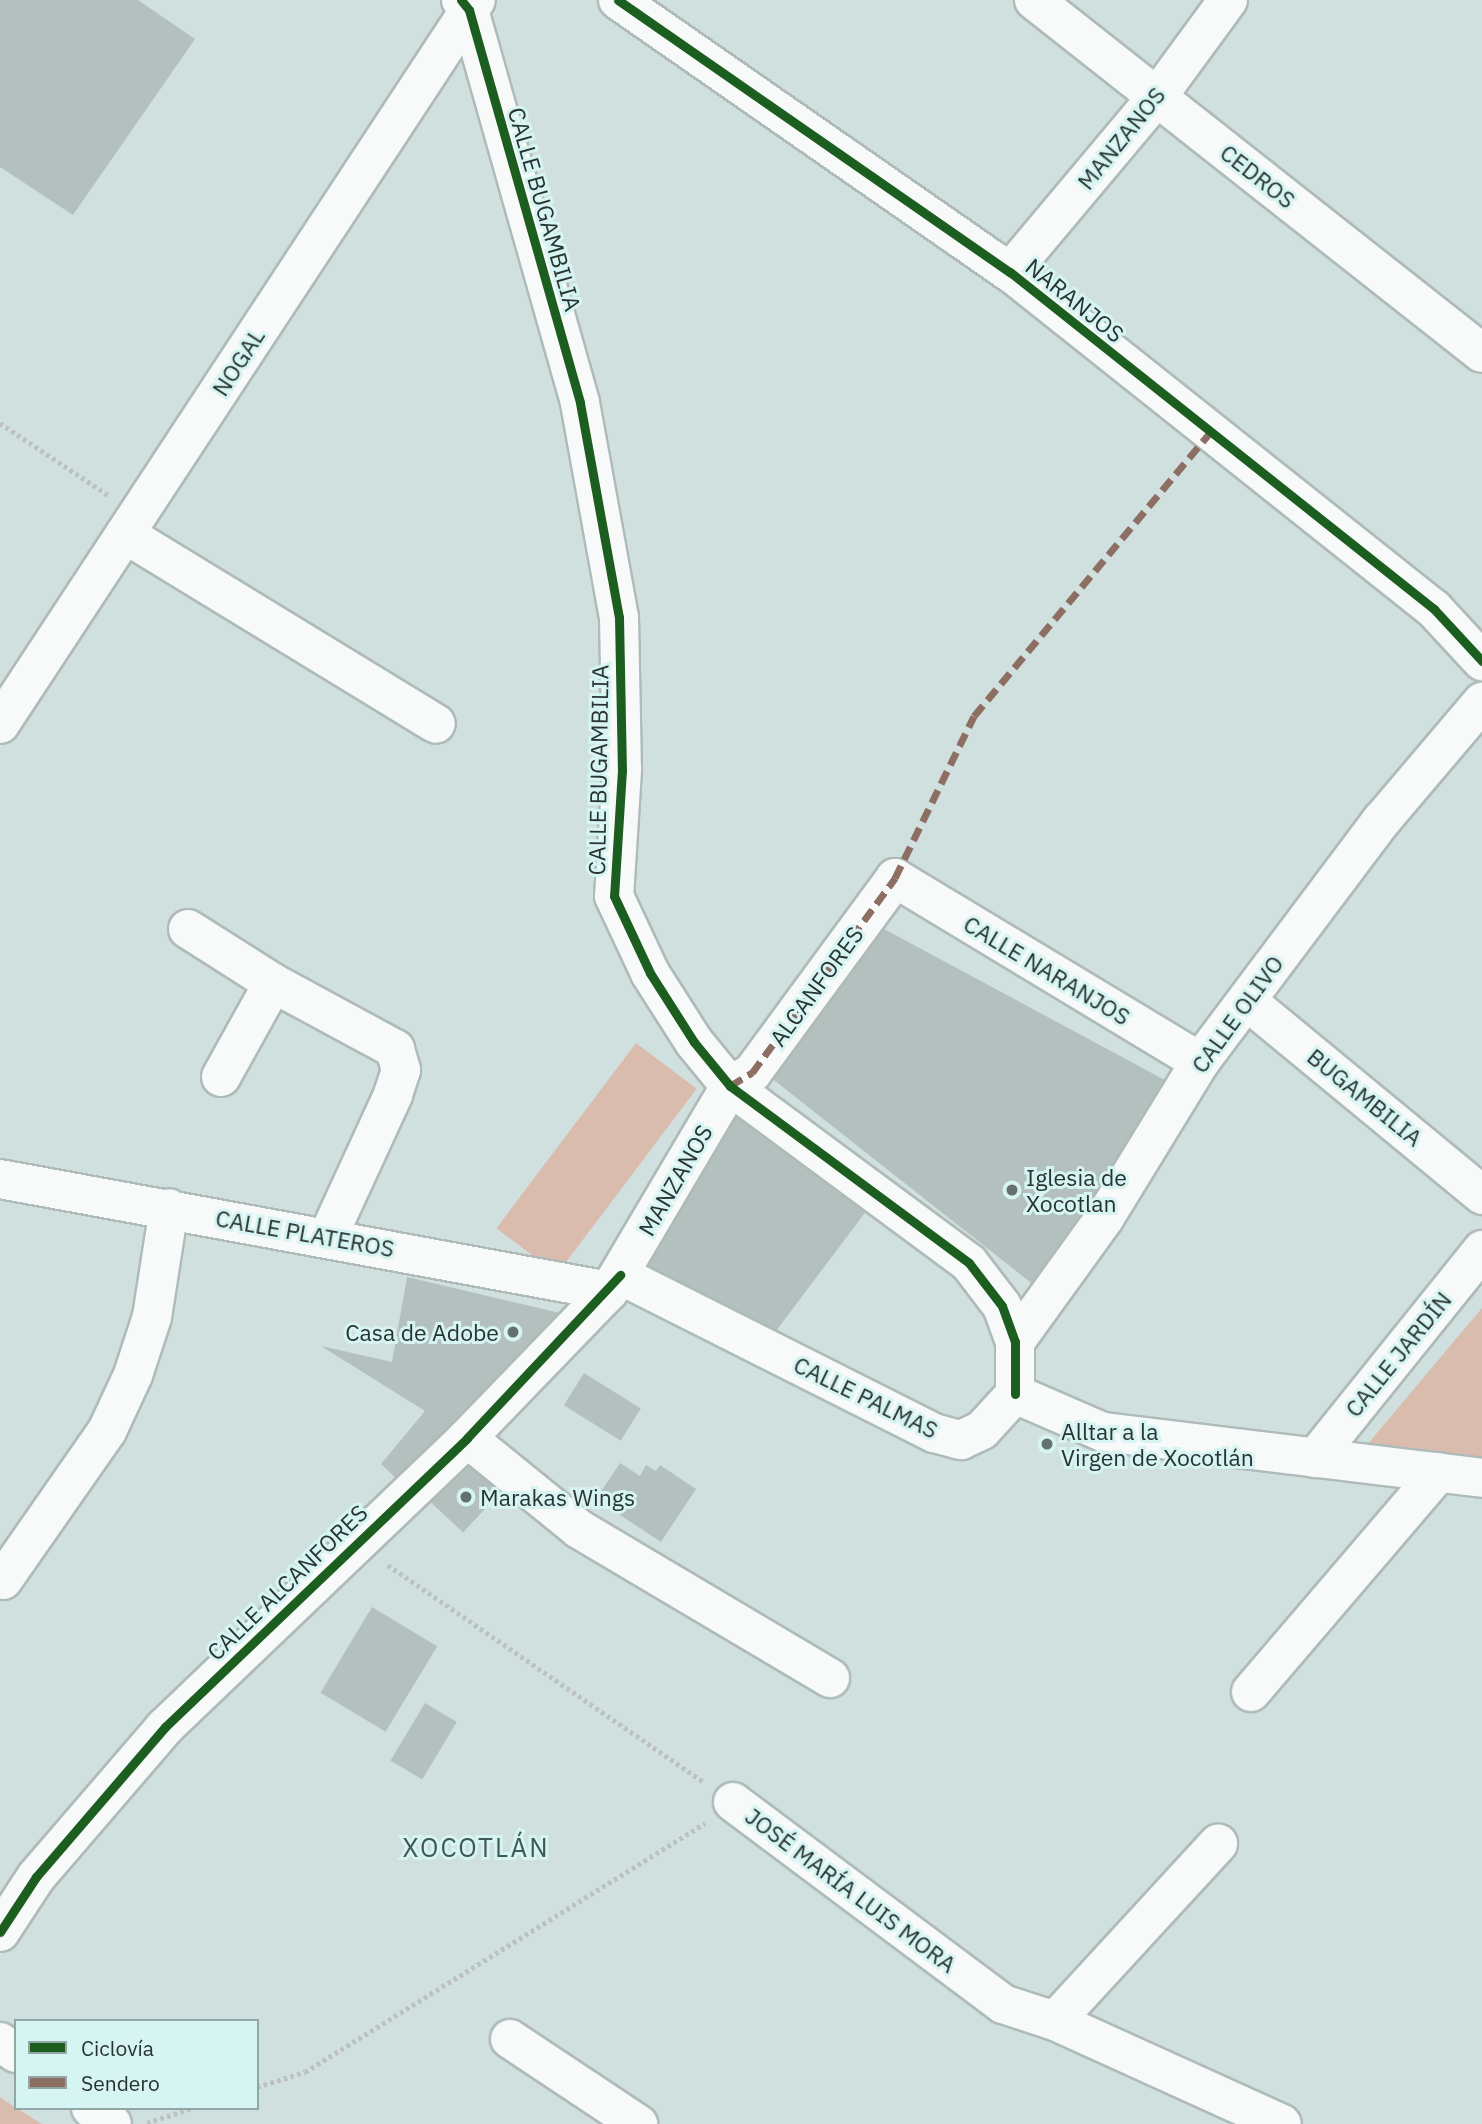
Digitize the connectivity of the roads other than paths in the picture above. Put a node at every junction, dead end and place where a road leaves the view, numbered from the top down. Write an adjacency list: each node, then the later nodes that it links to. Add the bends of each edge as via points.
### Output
1 (618, 0): 6 (street, NARANJOS)
2 (1034, 0): 5 (street, CEDROS)
3 (1228, 0): 5 (street, MANZANOS)
4 (469, 3): 8 (street, NOGAL); 19 (street, CALLE BUGAMBILIA, via 580,403 620,617 622,770 614,896 650,973 694,1042)
5 (1157, 97): 6 (street, MANZANOS); 7 (street, CEDROS)
6 (1010, 272): 9 (street, NARANJOS, via 1434,609)
7 (1482, 353)
8 (132, 524): 11 (street, NOGAL); 12 (street)
9 (1482, 661)
10 (1482, 702): 16 (street, CALLE OLIVO, via 1382,820)
11 (0, 723)
12 (436, 724)
13 (895, 878): 17 (street, CALLE NARANJOS); 19 (street, ALCANFORES, via 752,1073)
14 (188, 929): 15 (street)
15 (273, 983): 18 (street); 23 (street, via 396,1049 401,1070)
16 (1247, 1001): 17 (street, CALLE OLIVO); 21 (street, BUGAMBILIA)
17 (1200, 1062): 26 (street, CALLE OLIVO, via 1105,1217)
18 (221, 1077)
19 (730, 1086): 25 (street, MANZANOS); 26 (street, CALLE BUGAMBILIA, via 970,1263 1002,1307)
20 (0, 1179): 22 (street, CALLE PLATEROS)
21 (1482, 1195)
22 (169, 1208): 23 (street, CALLE PLATEROS); 32 (street, via 152,1317 133,1375 107,1430)
23 (328, 1236): 25 (street, CALLE PLATEROS)
24 (1482, 1250): 29 (street, CALLE JARDÍN)
25 (615, 1283): 27 (street, CALLE PALMAS, via 934,1433 961,1440 982,1430); 28 (street, CALLE ALCANFORES)
26 (1015, 1342): 27 (street, CALLE BUGAMBILIA)
27 (1015, 1394): 29 (street, via 1104,1432)
28 (467, 1438): 33 (street, via 579,1529); 37 (street, CALLE ALCANFORES, via 165,1727 36,1877)
29 (1315, 1458): 30 (street)
30 (1439, 1472): 31 (street); 34 (street)
31 (1482, 1478)
32 (3, 1580)
33 (830, 1678)
34 (1251, 1692)
35 (733, 1802): 38 (street, JOSÉ MARÍA LUIS MORA, via 1003,2004)
36 (1218, 1844): 38 (street)
37 (0, 1932)
38 (1055, 2021): 43 (street, JOSÉ MARÍA LUIS MORA)
39 (510, 2039): 42 (street)
40 (93, 2110): 41 (street)
41 (112, 2124)
42 (638, 2124)
43 (1282, 2124)

